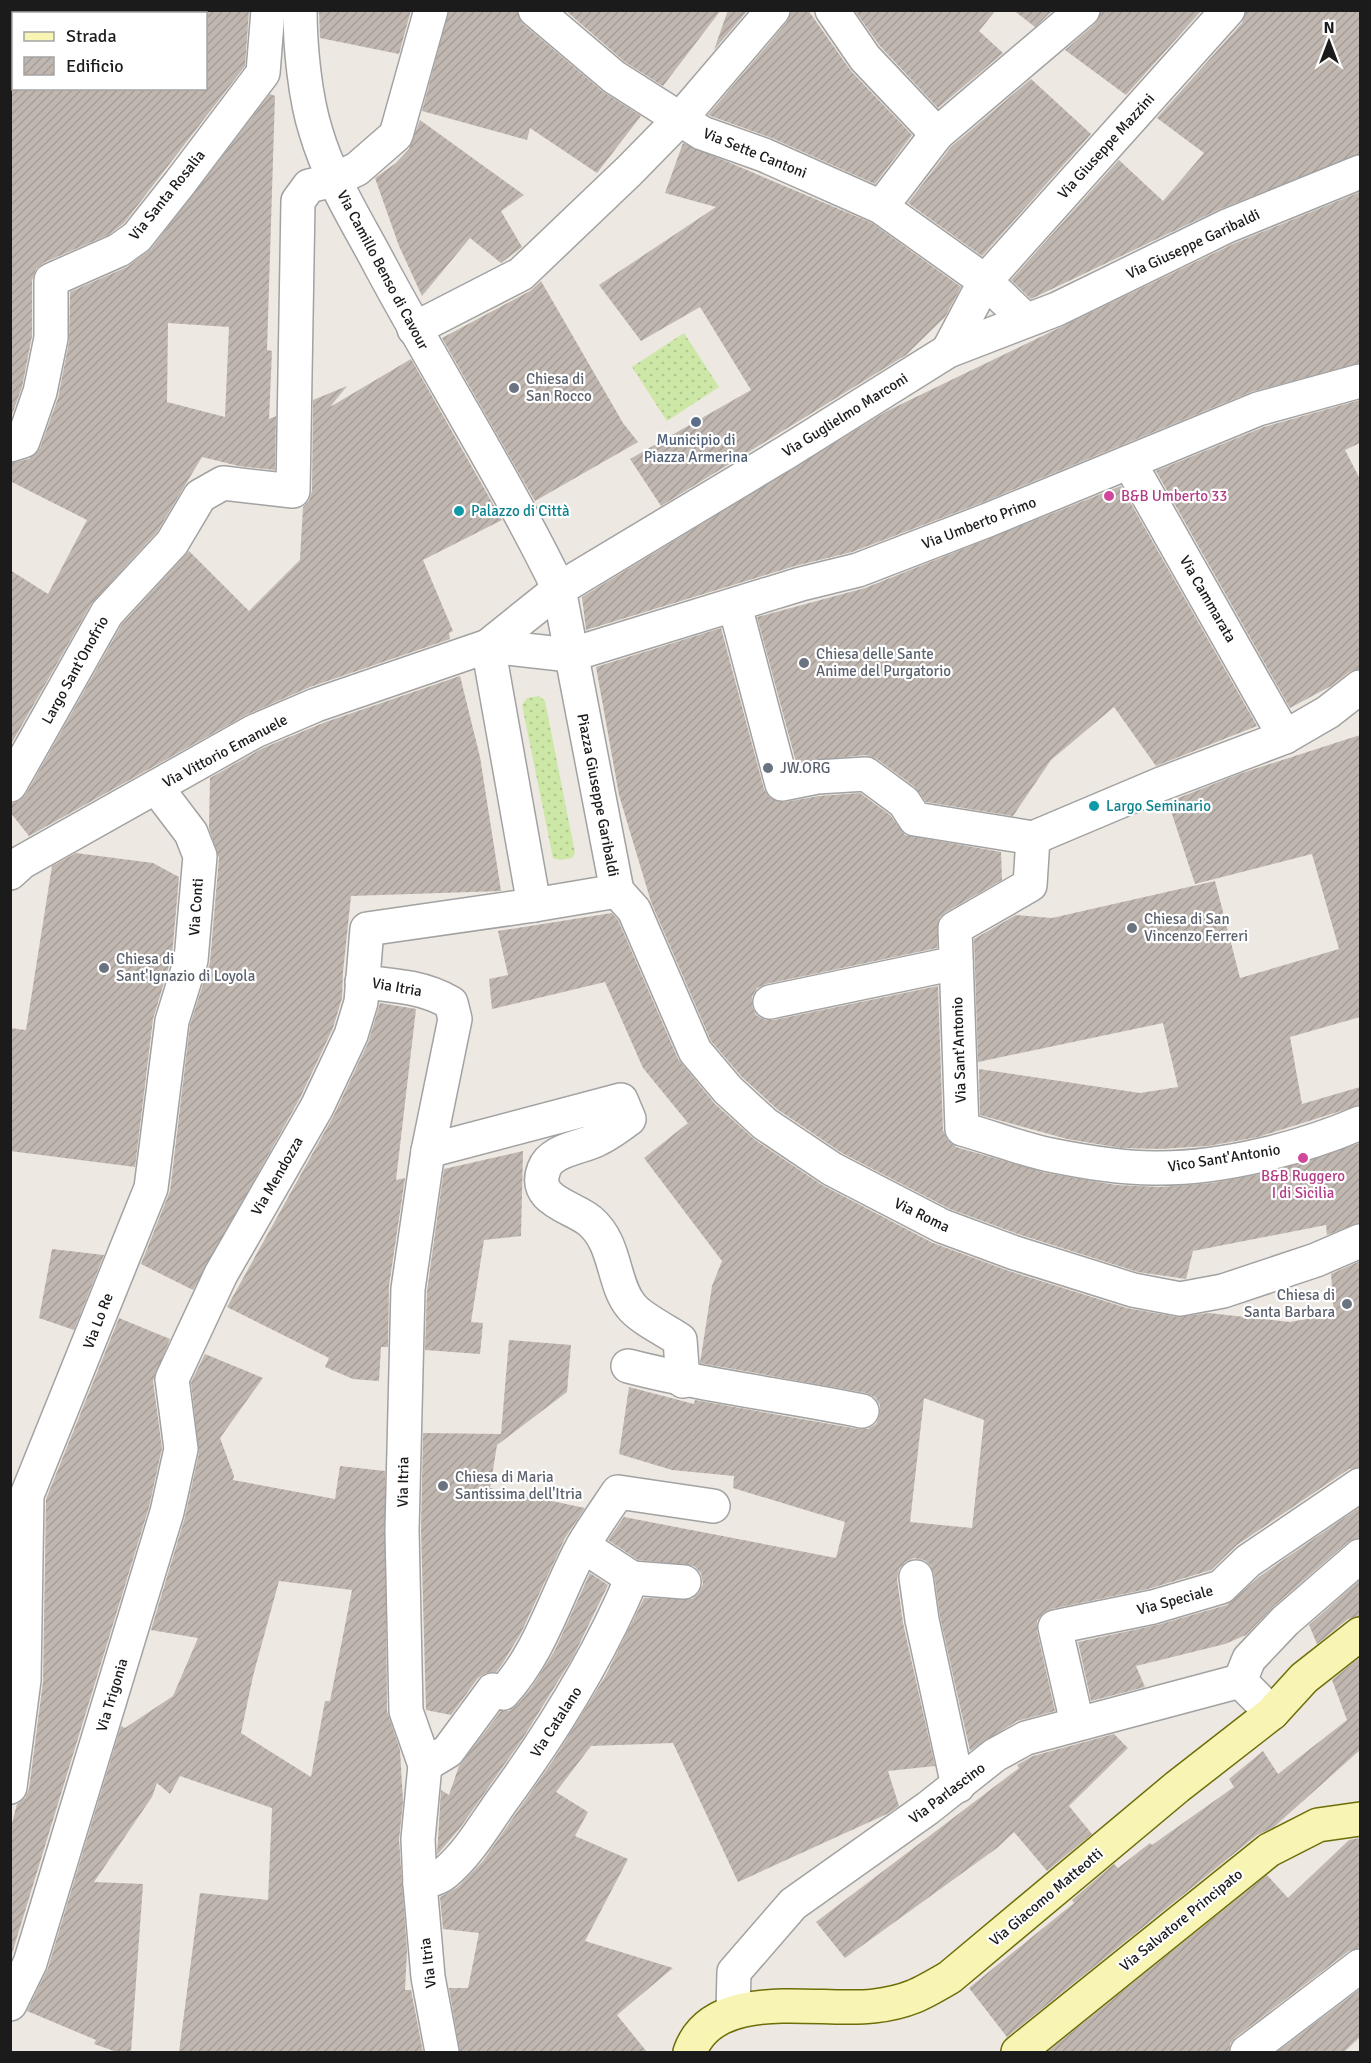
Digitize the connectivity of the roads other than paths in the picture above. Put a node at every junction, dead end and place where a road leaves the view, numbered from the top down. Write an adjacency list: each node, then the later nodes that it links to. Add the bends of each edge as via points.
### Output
1 (268, 10): 19 (street, Via Santa Rosalia, via 263,73 179,184 136,237 119,250 51,280 51,338 40,392 23,441)
2 (300, 10): 12 (street, Via Camillo Benso di Cavour, via 300,40 315,131)
3 (431, 10): 12 (street, via 396,135 357,169)
4 (773, 10): 9 (street)
5 (832, 10): 10 (street, via 865,58)
6 (1083, 10): 10 (street)
7 (1228, 10): 14 (street, Via Giuseppe Mazzini)
8 (546, 15): 9 (street, Via Sette Cantoni, via 614,77)
9 (680, 119): 13 (street, Via Sette Cantoni, via 702,133 764,154); 16 (street, via 521,274)
10 (937, 134): 13 (street)
11 (1360, 172): 15 (street, Via Giuseppe Garibaldi, via 1227,226 1057,309)
12 (334, 180): 16 (street, Via Camillo Benso di Cavour); 27 (street, Largo Sant'Onofrio, via 309,186 298,201 293,491 223,483 200,496 172,543 107,613)
13 (880, 207): 14 (street, Via Sette Cantoni)
14 (985, 281): 15 (street, Via Sette Cantoni); 17 (street, Via Giuseppe Mazzini)
15 (1026, 320): 17 (street, Via Guglielmo Marconi)
16 (414, 329): 21 (street, Via Camillo Benso di Cavour, via 520,510)
17 (948, 351): 21 (street, Via Guglielmo Marconi)
18 (1360, 381): 20 (street, Via Umberto Primo, via 1258,409)
19 (10, 445)
20 (1129, 462): 22 (street, Via Umberto Primo, via 858,570); 26 (street, Via Cammarata)
21 (559, 589): 23 (street); 24 (street, Piazza Giuseppe Garibaldi)
22 (735, 606): 24 (street, Via Umberto Primo); 29 (street, via 782,784 866,774 904,802 915,819)
23 (488, 646): 24 (street); 28 (street, Via Vittorio Emanuele, via 316,705 255,731); 32 (street)
24 (581, 652): 31 (street, Piazza Giuseppe Garibaldi, via 614,822)
25 (1360, 687): 26 (street, via 1328,712)
26 (1285, 737): 29 (street)
27 (10, 785)
28 (156, 788): 30 (street, Via Vittorio Emanuele, via 22,862); 37 (street, Via Conti, via 191,833 200,856 191,960 172,1021)
29 (1018, 836): 33 (street, Via Sant'Antonio, via 1030,885 955,928)
30 (10, 873)
31 (618, 891): 32 (street, Piazza Giuseppe Garibaldi); 40 (street, Via Roma, via 634,910 695,1051 728,1090 765,1124 832,1168 942,1226 1133,1290 1180,1299 1223,1291)
32 (520, 908): 34 (street, Piazza Giuseppe Garibaldi, via 367,930)
33 (956, 963): 35 (street); 39 (street, Via Sant'Antonio, via 962,1129)
34 (362, 975): 38 (street, Via Itria, via 436,994 451,1003 455,1019); 42 (street, Via Mendozza, via 361,1002 351,1035 316,1107 221,1274)
35 (770, 1002)
36 (1360, 1123): 39 (street, Vico Sant'Antonio, via 1320,1141 1194,1165 1123,1166)
37 (156, 1143): 58 (street, Via Lo Re, via 151,1188 27,1495 24,1680)
38 (428, 1150): 43 (street, via 621,1100 629,1119 598,1140 553,1158 544,1169 542,1181 554,1202 591,1222 612,1254 631,1307 680,1340); 56 (street, Via Itria, via 408,1289 402,1530 406,1711)
39 (1049, 1154)
40 (1360, 1241)
41 (628, 1366): 43 (street)
42 (172, 1379): 62 (street, Via Trigonia, via 181,1449 167,1512 30,1963)
43 (683, 1381): 44 (street, via 781,1394)
44 (862, 1411)
45 (1360, 1485): 55 (street, Via Speciale, via 1248,1561 1221,1587 1153,1607 1055,1627)
46 (713, 1506): 47 (street, via 618,1492)
47 (583, 1546): 50 (street); 56 (street, via 514,1681 503,1693 493,1690 448,1751)
48 (1360, 1556): 53 (street, via 1285,1621 1249,1659)
49 (916, 1576): 57 (street)
50 (632, 1578): 51 (street); 60 (street, Via Catalano, via 578,1689 527,1767 464,1853 443,1875)
51 (684, 1582)
52 (1360, 1634): 54 (main road, Via Giacomo Matteotti, via 1304,1678)
53 (1240, 1681): 54 (street); 55 (street, Via Parlascino)
54 (1272, 1713): 63 (main road, Via Giacomo Matteotti, via 1177,1787 950,1977 913,1999 872,2006 755,2006)
55 (1077, 1723): 57 (street, Via Parlascino, via 1026,1738 995,1755)
56 (425, 1765): 60 (street, Via Itria, via 417,1839)
57 (958, 1786): 63 (street, Via Parlascino, via 793,1904 734,1972)
58 (10, 1787)
59 (1360, 1819): 66 (main road, Via Salvatore Principato, via 1318,1825 1269,1850)
60 (420, 1884): 64 (street, Via Itria, via 428,1977)
61 (1360, 1966): 67 (street)
62 (10, 2004)
63 (733, 2012): 65 (main road, Via Giacomo Matteotti, via 708,2027)
64 (442, 2052)
65 (690, 2052)
66 (1018, 2052)
67 (1247, 2052)

